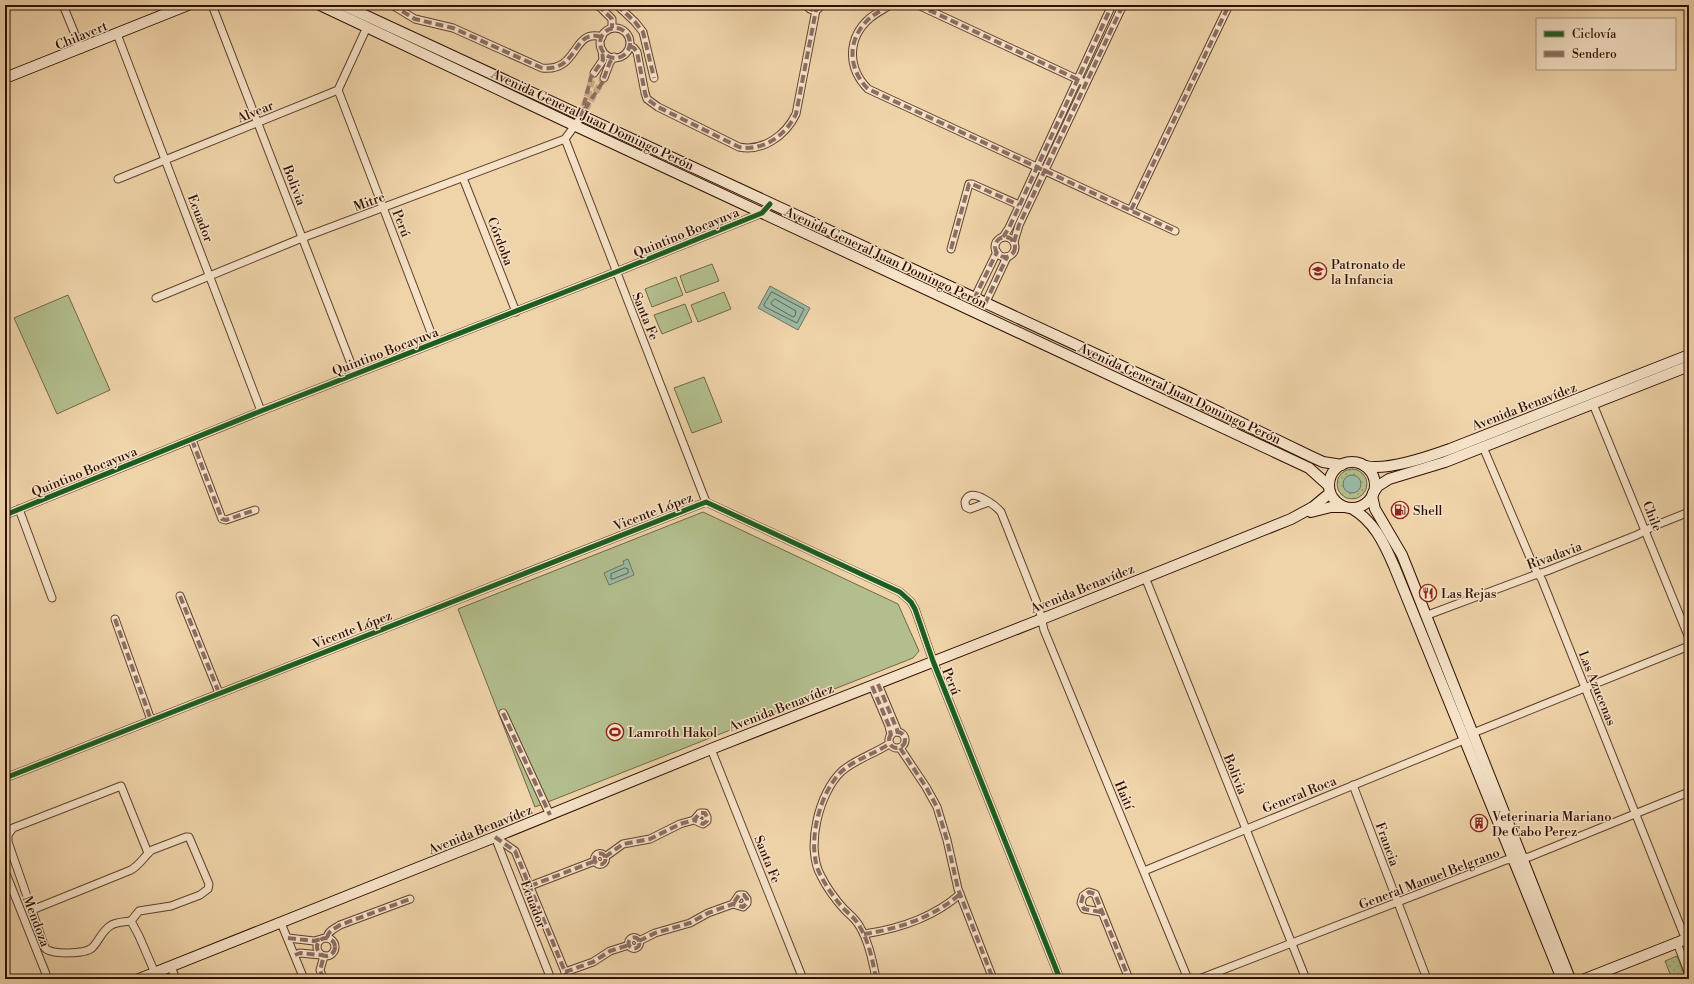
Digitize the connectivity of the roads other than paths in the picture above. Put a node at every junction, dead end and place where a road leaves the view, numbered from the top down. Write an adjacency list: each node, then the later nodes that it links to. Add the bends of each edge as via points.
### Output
1 (63, 5): 23 (street)
2 (188, 5): 20 (main road, Chilavert)
3 (212, 5): 34 (street, Bolivia)
4 (320, 5): 17 (main road, Avenida General Juan Domingo Perón)
5 (343, 5): 33 (main road, Avenida General Juan Domingo Perón)
6 (392, 5): 21 (street, via 415,19 453,28 542,68 555,68 566,62 579,44 589,36)
7 (598, 5): 18 (street, via 612,19)
8 (617, 5): 16 (street)
9 (807, 5): 15 (street, via 811,10)
10 (890, 5): 38 (street, via 870,18 856,35 852,59 860,81 868,89)
11 (918, 5): 30 (street)
12 (1112, 5): 30 (street)
13 (1123, 5): 31 (street)
14 (1229, 5): 45 (street)
15 (819, 8): 22 (street, via 796,114 791,124 779,136 762,146 749,149 739,147 658,107 647,99 637,52)
16 (638, 25): 19 (street); 29 (street, via 643,32)
17 (367, 28): 32 (street); 35 (main road, Avenida General Juan Domingo Perón)
18 (612, 28): 19 (street); 21 (street)
19 (626, 32): 22 (street)
20 (117, 34): 23 (main road, Chilavert); 37 (street, Ecuador)
21 (602, 37): 24 (street)
22 (630, 46): 25 (street, via 624,55)
23 (81, 49): 27 (main road, Chilavert)
24 (602, 50): 25 (street); 26 (street, via 602,60)
25 (614, 58): 28 (street)
26 (594, 73)
27 (5, 78)
28 (604, 78)
29 (654, 78)
30 (1078, 80): 31 (street); 38 (street)
31 (1086, 83): 39 (street)
32 (338, 90): 34 (street, Alvear); 44 (street, Perú)
33 (581, 116): 35 (street); 42 (main road, Avenida General Juan Domingo Perón)
34 (258, 123): 37 (street, Alvear); 49 (street, Bolivia)
35 (574, 125): 36 (street); 46 (main road, Avenida General Juan Domingo Perón)
36 (565, 139): 40 (street, Mitre); 54 (street, Santa Fe)
37 (166, 160): 41 (street, Alvear); 55 (street, Ecuador)
38 (1037, 167): 39 (street); 43 (street)
39 (1045, 171): 45 (street); 50 (street, via 1019,225)
40 (463, 178): 44 (street, Mitre); 59 (street, Córdoba)
41 (118, 179)
42 (770, 204): 46 (street, Quintino Bocayuva); 57 (main road, Avenida General Juan Domingo Perón)
43 (1019, 205): 48 (street); 51 (street, via 970,184)
44 (383, 208): 49 (street, Mitre); 60 (street, Perú)
45 (1131, 210): 47 (street)
46 (762, 213): 54 (street, Quintino Bocayuva); 70 (main road, Avenida General Juan Domingo Perón, via 1310,468)
47 (1175, 231)
48 (1003, 237): 50 (street); 52 (street, via 997,240)
49 (302, 238): 55 (street, Mitre); 63 (street, Bolivia)
50 (1014, 242): 53 (street, via 1015,251)
51 (951, 249)
52 (997, 252): 53 (street, via 1000,256); 57 (street)
53 (1007, 257): 58 (street)
54 (616, 272): 59 (street, Quintino Bocayuva); 72 (street, Santa Fe)
55 (209, 276): 56 (street, Mitre); 65 (street, Ecuador)
56 (156, 298)
57 (974, 299): 58 (main road, Avenida General Juan Domingo Perón)
58 (985, 304): 68 (main road, Avenida General Juan Domingo Perón, via 1310,456)
59 (516, 312): 60 (street, Quintino Bocayuva)
60 (436, 343): 63 (street, Quintino Bocayuva)
61 (1689, 355): 69 (main road, Avenida Benavídez, via 1428,457 1381,468)
62 (1689, 366): 64 (main road, Avenida Benavídez)
63 (355, 374): 65 (street, Quintino Bocayuva)
64 (1593, 404): 67 (main road, Avenida Benavídez); 80 (street, Chile)
65 (262, 411): 66 (street, Quintino Bocayuva)
66 (192, 440): 75 (street, Quintino Bocayuva); 76 (street, via 222,519 226,520)
67 (1483, 447): 71 (main road, Avenida Benavídez, via 1445,462 1388,479); 81 (street, Las Azucenas)
68 (1342, 465): 69 (main road, via 1354,462); 70 (main road, via 1332,473)
69 (1365, 466): 71 (main road, via 1374,478)
70 (1330, 489): 74 (main road, via 1336,501); 79 (main road, Avenida Benavídez, via 1313,507)
71 (1372, 494): 74 (main road, via 1363,505); 85 (main road, via 1375,509 1402,556)
72 (706, 502): 90 (street, Perú, via 900,592 915,609); 93 (street, Vicente López)
73 (989, 502): 87 (street, Haití, via 1002,512)
74 (1348, 507): 79 (main road, Avenida Benavídez, via 1331,507); 99 (main road, via 1360,513 1371,524 1387,550)
75 (19, 510): 78 (street, Quintino Bocayuva); 84 (street)
76 (255, 510)
77 (1689, 512): 80 (street, Rivadavia)
78 (5, 515)
79 (1299, 515): 82 (main road, Avenida Benavídez)
80 (1646, 531): 81 (street, Rivadavia); 88 (street, Chile)
81 (1538, 574): 85 (street, Rivadavia); 92 (street, Las Azucenas)
82 (1145, 577): 87 (main road, Avenida Benavídez); 109 (street, Bolivia)
83 (180, 596): 93 (street)
84 (52, 598)
85 (1426, 616): 97 (main road)
86 (115, 619): 95 (street)
87 (1042, 619): 90 (main road, Avenida Benavídez); 114 (street, Haití, via 1044,630)
88 (1689, 638)
89 (1689, 646): 92 (street)
90 (933, 661): 91 (main road, Avenida Benavídez); 144 (street, Perú)
91 (875, 685): 96 (street); 98 (street); 102 (main road, Avenida Benavídez)
92 (1585, 689): 97 (street); 106 (street, Las Azucenas)
93 (219, 693): 95 (street, Vicente López)
94 (503, 713): 107 (street)
95 (151, 720): 103 (street, Vicente López)
96 (898, 732): 98 (street); 101 (street, via 906,740)
97 (1472, 734): 112 (main road)
98 (891, 735): 100 (street)
99 (1464, 740): 104 (street, General Roca); 112 (main road)
100 (889, 744): 101 (street, via 892,748); 124 (street, via 841,772 833,782 820,810 815,830 816,858 820,875)
101 (900, 748): 116 (street, via 937,807)
102 (711, 749): 107 (main road, Avenida Benavídez); 141 (street, Santa Fe)
103 (5, 778)
104 (1353, 785): 109 (street, General Roca); 118 (street, Francia)
105 (1689, 792): 106 (street, General Manuel Belgrano)
106 (1635, 813): 112 (street, General Manuel Belgrano); 127 (street, Las Azucenas)
107 (550, 815): 110 (main road, Avenida Benavídez)
108 (694, 820): 115 (street, via 650,839 623,844 605,857 606,860 602,864 595,861)
109 (1245, 829): 114 (street, General Roca); 128 (street, Bolivia)
110 (495, 837): 115 (street, via 515,852); 123 (main road, Avenida Benavídez); 140 (street, Ecuador)
111 (148, 853): 120 (street, via 139,865 131,870); 120 (street, via 121,786 13,828 8,834 8,842); 122 (street, via 189,837 209,887 184,902 139,911)
112 (1517, 859): 118 (street, General Manuel Belgrano, via 1506,860); 150 (main road); 151 (main road)
113 (5, 871): 135 (street, Mendoza)
114 (1144, 871): 146 (street, Haití)
115 (530, 886): 134 (street)
116 (960, 894): 124 (street, via 934,912 894,928); 143 (street)
117 (410, 899): 126 (street, via 340,925)
118 (1397, 903): 128 (street, General Manuel Belgrano); 149 (street, Francia)
119 (733, 904): 134 (street, via 690,923 656,933 639,941 636,948 629,945 610,951)
120 (32, 910): 122 (street, via 45,948 57,952 88,950 110,926)
121 (1101, 912): 145 (street)
122 (131, 921): 132 (street)
123 (281, 923): 125 (street); 131 (main road, Avenida Benavídez)
124 (864, 934): 142 (street)
125 (288, 938): 126 (street); 129 (street)
126 (324, 939): 130 (street, via 317,947); 130 (street, via 332,941 335,949 329,956)
127 (1684, 940): 133 (street, Las Azucenas); 152 (main road)
128 (1292, 943): 147 (street, General Manuel Belgrano); 148 (street, Bolivia)
129 (295, 955): 130 (street); 138 (street)
130 (322, 955): 139 (street, via 320,970)
131 (171, 967): 132 (main road, Avenida Benavídez); 137 (street)
132 (155, 973): 136 (main road, Avenida Benavídez)
133 (1689, 974)
134 (566, 975)
135 (48, 979)
136 (139, 979)
137 (176, 979)
138 (304, 979)
139 (323, 979)
140 (551, 979)
141 (803, 979)
142 (876, 979)
143 (993, 979)
144 (1060, 979)
145 (1129, 979)
146 (1188, 979)
147 (1199, 979)
148 (1306, 979)
149 (1427, 979)
150 (1562, 979)
151 (1570, 979)
152 (1585, 979)

